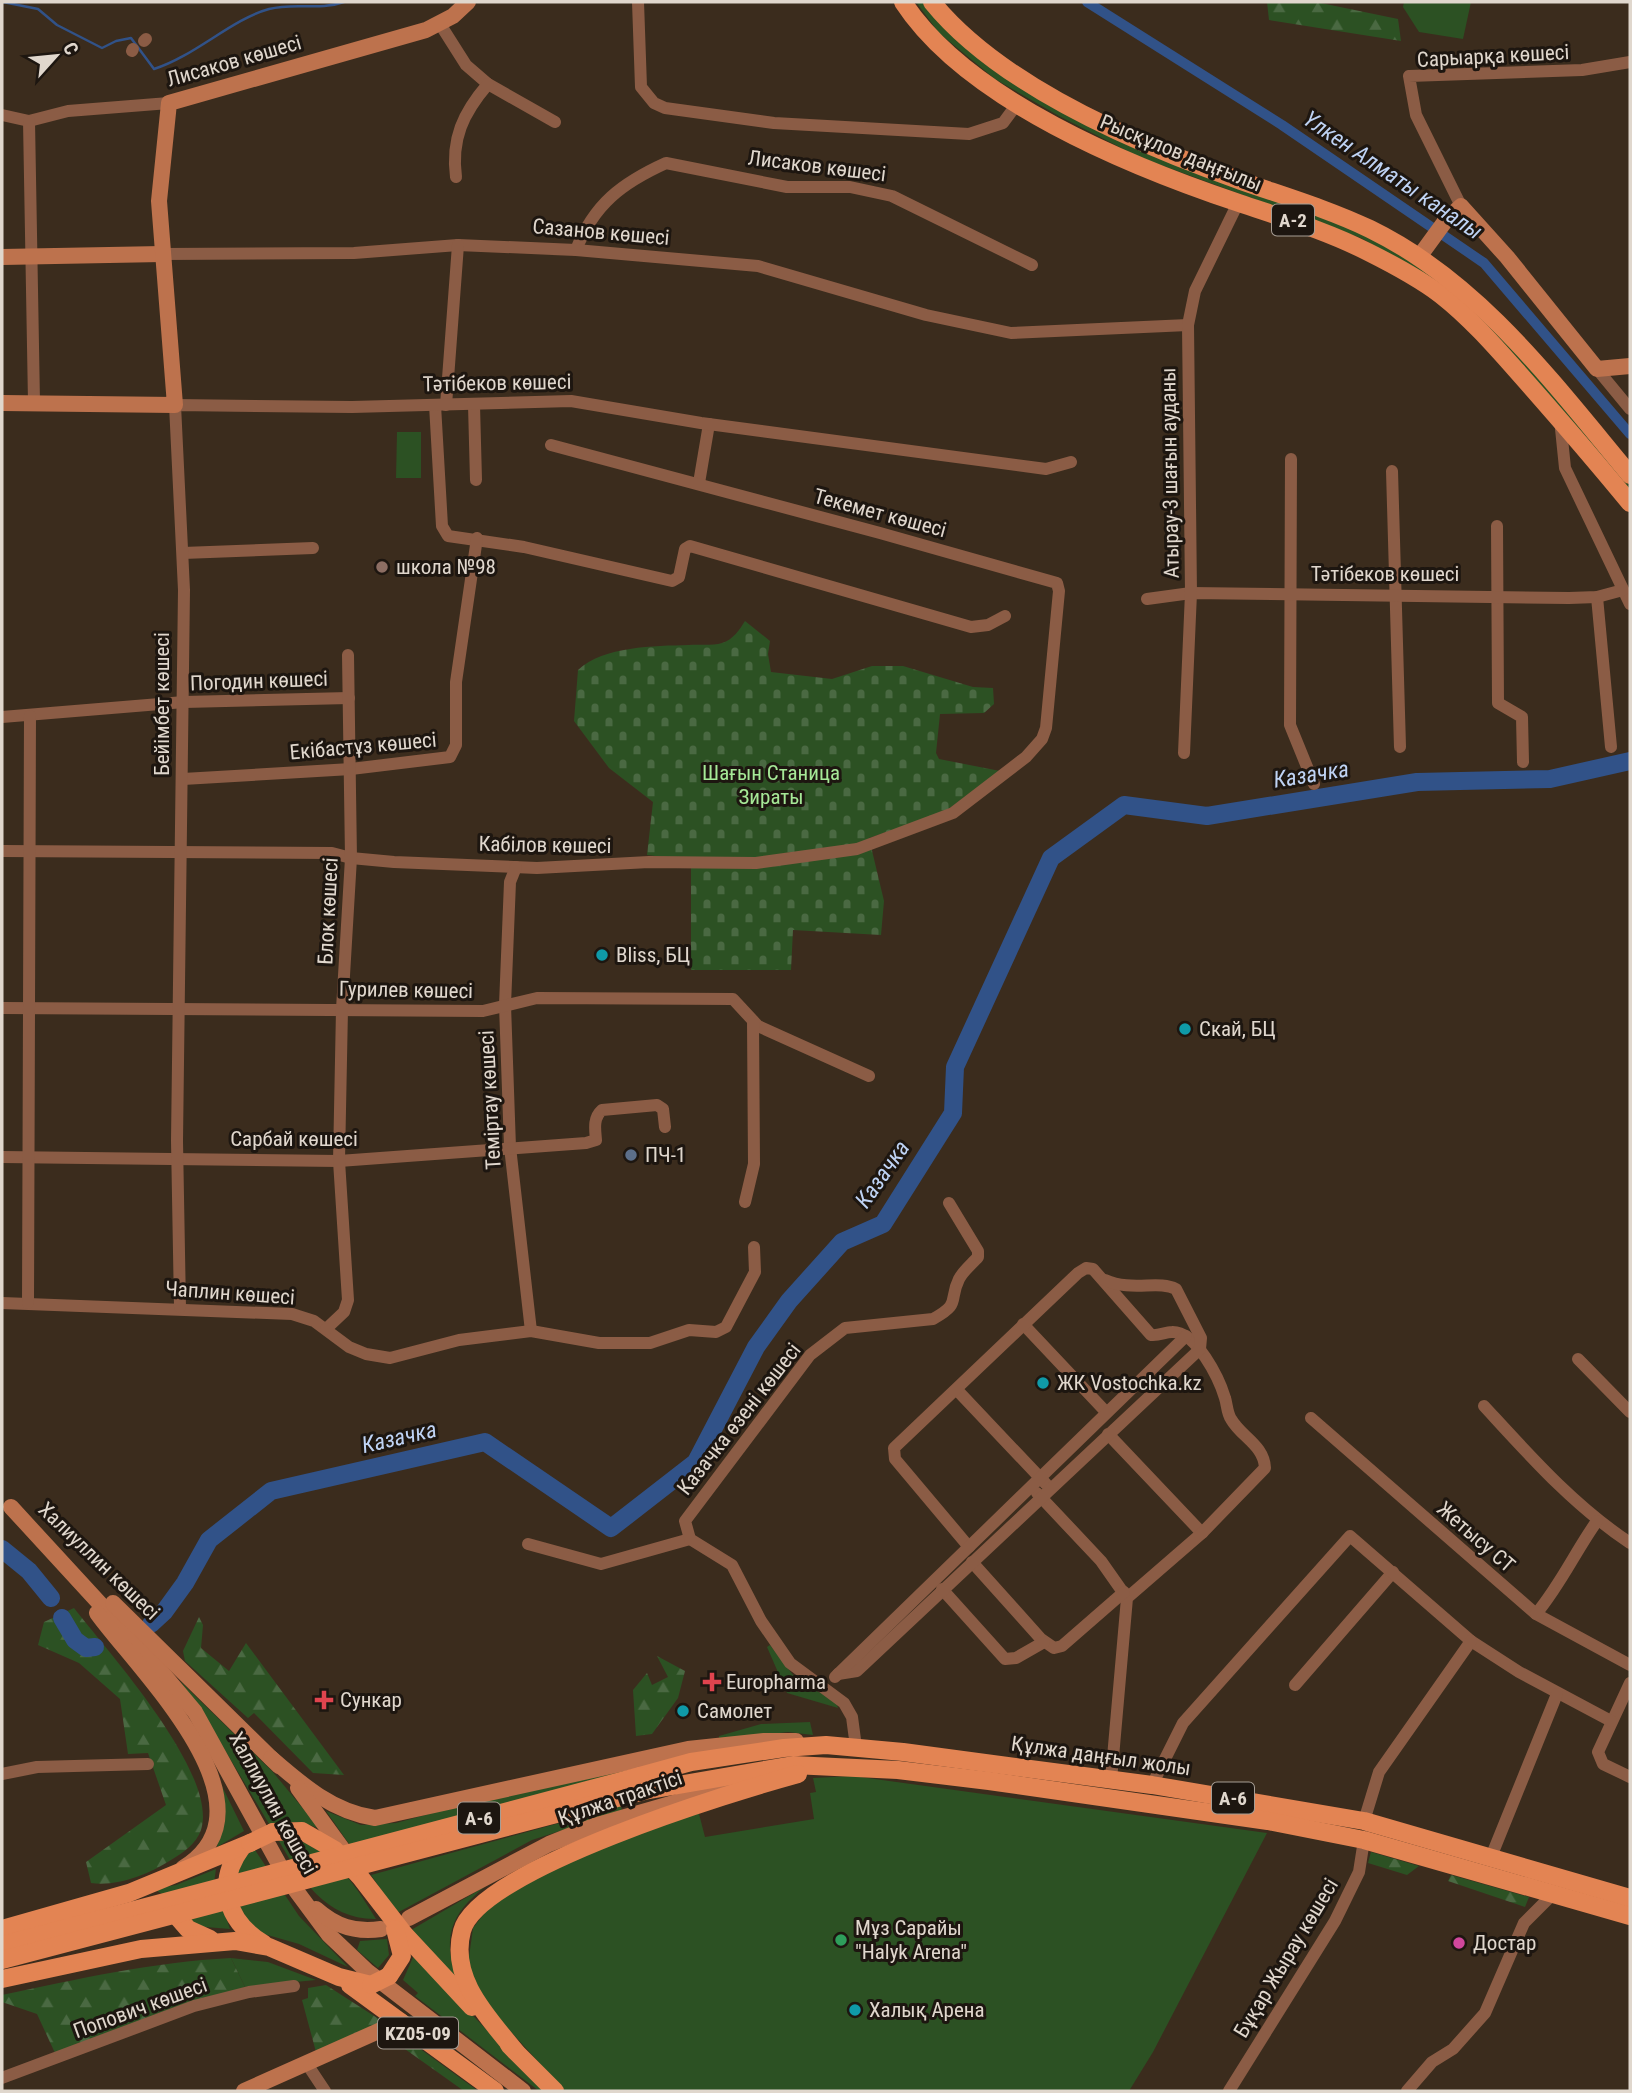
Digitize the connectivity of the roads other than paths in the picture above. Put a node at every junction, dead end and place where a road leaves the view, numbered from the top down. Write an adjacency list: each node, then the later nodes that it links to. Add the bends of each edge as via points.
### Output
1 (468, 2): 5 (main road, Лисаков көшесі)
2 (638, 2): 9 (street, via 641,87 665,108 774,124 969,134 1003,123)
3 (903, 2): 9 (main road, Рысқұлов даңғылы / A-2, via 941,48)
4 (932, 2): 18 (main road, Рысқұлов даңғылы / A-2, via 990,59 1083,112 1238,180)
5 (440, 24): 7 (street, via 466,65); 8 (main road, Лисаков көшесі)
6 (1630, 62): 15 (street, Сарыарқа көшесі, via 1582,71 1409,76 1416,115)
7 (488, 84): 12 (street); 13 (street, via 458,131)
8 (169, 103): 11 (street, Лисаков көшесі, via 68,111); 19 (main road, Бейімбет көшесі, via 160,174)
9 (1017, 104): 14 (main road, Рысқұлов даңғылы / A-2, via 1098,146)
10 (2, 115): 11 (street, Лисаков көшесі)
11 (29, 121): 20 (street)
12 (555, 122)
13 (456, 177)
14 (1238, 203): 23 (street, Атырау-3 шағын ауданы, via 1195,291); 32 (main road, Рысқұлов даңғылы / A-2, via 1369,252 1441,295 1483,333)
15 (1461, 206): 18 (main road); 25 (main road)
16 (458, 245): 17 (street, Сазанов көшесі); 19 (street, Сазанов көшесі, via 354,253); 29 (street)
17 (576, 250): 22 (street, Лисаков көшесі, via 587,222 613,194 666,163 787,187 850,187 892,196); 23 (street, Сазанов көшесі, via 758,266 926,315 1011,333)
18 (1424, 251): 38 (main road, Рысқұлов даңғылы / A-2, via 1485,309)
19 (162, 254): 20 (main road, Сазанов көшесі); 28 (main road, Бейімбет көшесі)
20 (32, 256): 21 (main road, Сазанов көшесі); 27 (street)
21 (2, 257)
22 (1032, 265)
23 (1188, 325): 47 (street, Атырау-3 шағын ауданы)
24 (1630, 366): 25 (main road)
25 (1597, 369): 31 (street)
26 (2, 402): 27 (main road, Тәтібеков көшесі)
27 (34, 402): 28 (main road, Тәтібеков көшесі)
28 (176, 405): 29 (street, Тәтібеков көшесі); 45 (street, Бейімбет көшесі)
29 (440, 405): 30 (street, Тәтібеков көшесі); 43 (street, via 442,530 448,536)
30 (474, 405): 33 (street, Тәтібеков көшесі, via 571,401); 39 (street)
31 (1630, 409)
32 (1560, 419): 41 (main road, Рысқұлов даңғылы / A-2); 46 (street, via 1565,468)
33 (709, 424): 36 (street, Тәтібеков көшесі, via 1046,469); 40 (street)
34 (551, 445): 40 (street, Текемет көшесі)
35 (1291, 459): 48 (street)
36 (1071, 462)
37 (1392, 471): 49 (street)
38 (1630, 475)
39 (476, 480)
40 (699, 483): 60 (street, Текемет көшесі, via 1057,583)
41 (1630, 503)
42 (1497, 526): 50 (street)
43 (477, 538): 54 (street, via 672,581 679,577 685,549 690,546 971,627); 65 (street, Екібастұз көшесі, via 456,682 454,752 450,757)
44 (313, 548): 45 (street)
45 (183, 554): 57 (street, Бейімбет көшесі)
46 (1623, 590): 51 (street, Тәтібеков көшесі); 53 (street)
47 (1191, 593): 48 (street, Тәтібеков көшесі); 52 (street, Тәтібеков көшесі); 63 (street, Атырау-3 шағын ауданы)
48 (1291, 594): 49 (street, Тәтібеков көшесі); 67 (street, via 1290,725)
49 (1395, 595): 50 (street, Тәтібеков көшесі); 61 (street)
50 (1496, 596): 51 (street, Тәтібеков көшесі); 64 (street, via 1498,703 1522,717)
51 (1597, 597): 62 (street)
52 (1146, 599)
53 (1630, 604)
54 (1005, 616)
55 (348, 655): 56 (street, Блок көшесі)
56 (349, 698): 57 (street, Погодин көшесі); 65 (street, Блок көшесі)
57 (184, 702): 58 (street, Погодин көшесі); 66 (street, Бейімбет көшесі)
58 (30, 716): 59 (street, Погодин көшесі); 69 (street)
59 (2, 717)
60 (1046, 728): 72 (street, Кабілов көшесі, via 1026,757 953,813 857,849 756,863)
61 (1400, 747)
62 (1611, 747)
63 (1184, 753)
64 (1523, 762)
65 (351, 769): 66 (street, Екібастұз көшесі); 71 (street, Блок көшесі)
66 (183, 779): 70 (street, Бейімбет көшесі)
67 (1314, 784)
68 (2, 851): 69 (street, Кабілов көшесі)
69 (30, 851): 70 (street, Кабілов көшесі); 76 (street)
70 (182, 852): 71 (street, Кабілов көшесі, via 332,853); 74 (street, Бейімбет көшесі)
71 (351, 858): 72 (street, Кабілов көшесі); 77 (street, Блок көшесі)
72 (516, 867): 73 (street, Теміртау көшесі, via 510,882)
73 (505, 1004): 77 (street, Гурилев көшесі, via 483,1011); 78 (street, Гурилев көшесі, via 537,998 733,999); 81 (street, Теміртау көшесі)
74 (179, 1007): 76 (street, Гурилев көшесі); 77 (street, Гурилев көшесі); 84 (street, Бейімбет көшесі)
75 (2, 1008): 76 (street, Гурилев көшесі)
76 (30, 1008): 83 (street)
77 (342, 1009): 85 (street, Блок көшесі)
78 (752, 1021): 79 (street, Гурилев көшесі); 86 (street, via 754,1164)
79 (869, 1076)
80 (665, 1127): 81 (street, Сарбай көшесі, via 663,1109 657,1105 602,1110 594,1127 596,1140)
81 (510, 1147): 85 (street, Сарбай көшесі); 95 (street, Теміртау көшесі)
82 (2, 1157): 83 (street, Сарбай көшесі)
83 (31, 1157): 84 (street, Сарбай көшесі); 91 (street)
84 (177, 1158): 85 (street, Сарбай көшесі); 92 (street, Бейімбет көшесі)
85 (339, 1161): 94 (street, Блок көшесі, via 348,1300 344,1312)
86 (745, 1202)
87 (949, 1203): 109 (street, Казачка өзені көшесі, via 978,1251 960,1277 955,1302 933,1319 845,1328 810,1355 685,1521)
88 (754, 1247): 95 (street, Чаплин көшесі, via 755,1272 721,1331 690,1330 650,1343 599,1343)
89 (1103, 1279): 93 (street, via 1086,1268); 96 (street, via 1151,1335 1173,1331); 97 (street, via 1125,1287 1169,1285 1176,1289 1200,1338)
90 (2, 1303): 91 (street, Чаплин көшесі)
91 (28, 1303): 92 (street, Чаплин көшесі)
92 (180, 1307): 94 (street, Чаплин көшесі, via 292,1314)
93 (1023, 1324): 99 (street); 101 (street)
94 (326, 1329): 95 (street, Чаплин көшесі, via 349,1347 390,1358 459,1340)
95 (531, 1331)
96 (1186, 1336): 97 (street); 101 (street)
97 (1200, 1349): 104 (street); 108 (street, via 1225,1396 1231,1419 1265,1461 1265,1468)
98 (1578, 1359): 102 (street)
99 (957, 1390): 105 (street); 112 (street, via 894,1448 893,1454)
100 (1484, 1406): 107 (street)
101 (1106, 1412): 105 (street)
102 (1630, 1412)
103 (1311, 1418): 118 (street, Жетысу СТ)
104 (1108, 1434): 105 (street); 108 (street)
105 (1041, 1489): 112 (street); 113 (street); 117 (street)
106 (7, 1502): 114 (main road, Халлиулин көшесі); 121 (main road, Халиуллин көшесі)
107 (1597, 1521): 110 (street); 118 (street, via 1573,1555 1565,1577)
108 (1202, 1533): 117 (street)
109 (690, 1539): 111 (street, via 601,1564); 126 (street, via 732,1565 761,1621 790,1663)
110 (1630, 1543)
111 (528, 1544)
112 (969, 1547): 123 (street)
113 (972, 1562): 116 (street); 120 (street)
114 (62, 1563): 141 (main road, Халлиулин көшесі, via 195,1712); 147 (main road, via 180,1719 215,1787 219,1817 211,1841 189,1865)
115 (1393, 1572): 119 (street); 125 (street); 139 (street, via 1350,1536 1183,1723)
116 (942, 1589): 120 (street, via 1005,1659); 123 (street, via 857,1671)
117 (1126, 1595): 120 (street, via 1062,1646 1054,1648); 137 (street)
118 (1536, 1614): 122 (street, Жетысу СТ)
119 (1471, 1641): 127 (street); 140 (street, via 1379,1772)
120 (1044, 1642)
121 (166, 1656): 131 (main road, Халлиулин көшесі)
122 (1630, 1665)
123 (838, 1674): 126 (street)
124 (1630, 1683): 128 (street)
125 (1295, 1685)
126 (826, 1688): 130 (street, via 852,1717)
127 (1557, 1694): 128 (street); 144 (street)
128 (1611, 1721): 136 (street, via 1598,1758)
129 (826, 1745): 130 (main road, Құлжа даңғыл жолы / A-6); 131 (main road, via 764,1741 688,1749 375,1818 356,1815 325,1800); 138 (main road, Құлжа даңғыл жолы / A-6, via 746,1752)
130 (856, 1747): 137 (main road, Құлжа даңғыл жолы / A-6)
131 (271, 1758): 146 (main road, Халлиулин көшесі, via 323,1818)
132 (148, 1764): 134 (street, via 37,1767)
133 (860, 1768): 135 (main road, Құлжа трактісі); 138 (main road, Құлжа даңғыл жолы / A-6, via 793,1765); 142 (main road, Құлжа даңғыл жолы / A-6, via 989,1781 1268,1821)
134 (2, 1774)
135 (798, 1774): 152 (main road, Құлжа трактісі, via 728,1786 594,1826 549,1844); 163 (main road, via 597,1843 518,1880 478,1905 462,1929 462,1971 479,2004)
136 (1630, 1777)
137 (1111, 1780): 139 (main road, Құлжа даңғыл жолы / A-6)
138 (642, 1783): 145 (main road, A-6, bridge)
139 (1152, 1785): 140 (main road, Құлжа даңғыл жолы / A-6)
140 (1364, 1821): 144 (main road, Құлжа даңғыл жолы / A-6)
141 (272, 1840): 143 (main road, bridge); 146 (main road, via 293,1830 309,1833 335,1850); 151 (main road, via 307,1900 328,1919 350,1929); 169 (main road, Халлиулин көшесі, via 302,1901 340,1946)
142 (1364, 1840): 148 (main road, Құлжа даңғыл жолы / A-6); 171 (street, Бұқар Жырау көшесі, via 1359,1872 1335,1921)
143 (246, 1845): 147 (main road); 157 (main road, via 229,1867 228,1897 242,1926)
144 (1491, 1857): 149 (main road, Құлжа даңғыл жолы / A-6)
145 (321, 1869): 156 (main road, bridge); 158 (main road, bridge)
146 (361, 1878): 151 (main road, Халлиулин көшесі)
147 (163, 1880): 153 (main road)
148 (1553, 1894): 150 (main road, Құлжа даңғыл жолы / A-6); 172 (street, via 1524,1923 1485,2013)
149 (1630, 1898)
150 (1630, 1916)
151 (384, 1921): 152 (main road, Халлиулин көшесі); 159 (main road, bridge, via 399,1937 402,1956 389,1976 371,1985)
152 (407, 1926): 163 (main road, Халлиулин көшесі / KZ05-09)
153 (2, 1929)
154 (2, 1936): 155 (main road, via 154,1895 195,1934)
155 (221, 1941): 157 (main road); 160 (main road, via 141,1949)
156 (2, 1945)
157 (269, 1947): 159 (main road)
158 (2, 1960)
159 (339, 1977): 162 (main road, KZ05-09)
160 (2, 1979)
161 (294, 1986): 165 (street, Попович көшесі, via 194,2006)
162 (401, 2021): 164 (main road); 168 (main road, KZ05-09)
163 (516, 2052): 170 (main road, Халлиулин көшесі / KZ05-09)
164 (307, 2064): 166 (main road); 167 (street)
165 (2, 2078)
166 (244, 2091)
167 (325, 2091)
168 (495, 2091)
169 (523, 2091)
170 (555, 2091)
171 (1229, 2091)
172 (1407, 2091)

